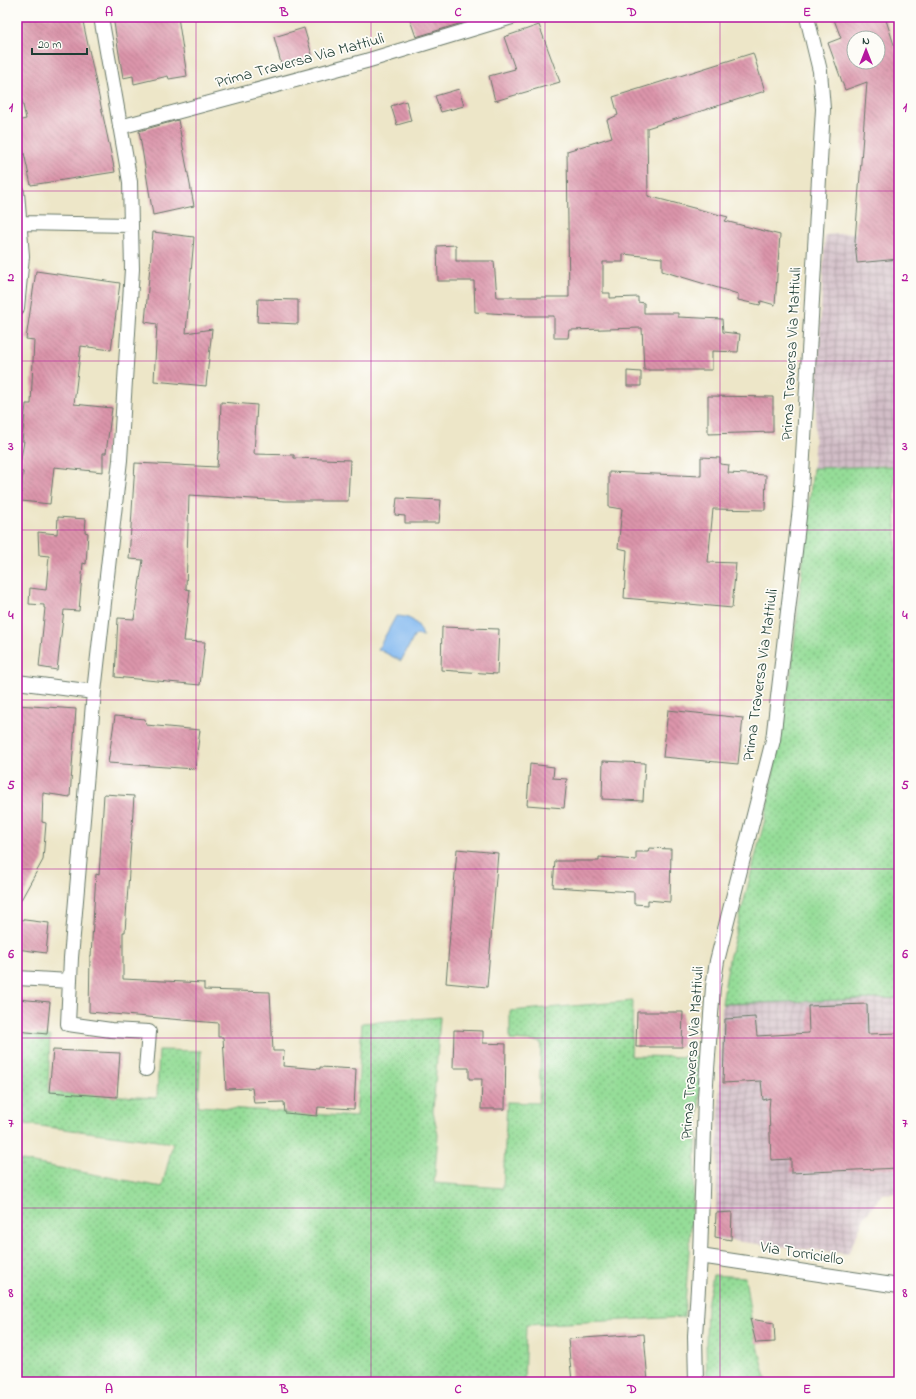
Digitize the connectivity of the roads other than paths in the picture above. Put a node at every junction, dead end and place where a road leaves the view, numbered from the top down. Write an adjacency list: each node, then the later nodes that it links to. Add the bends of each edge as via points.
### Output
1 (101, 17): 4 (street)
2 (512, 17): 4 (street, Prima Traversa Via Mattiuli, via 366,61)
3 (807, 17): 14 (street, Prima Traversa Via Mattiuli, via 820,71 823,109 800,508 773,740 713,987 705,1097)
4 (120, 127): 7 (street, via 130,182)
5 (17, 192): 6 (street)
6 (19, 223): 7 (street); 8 (street, via 22,256)
7 (131, 225): 10 (street, via 132,269 120,460)
8 (17, 308)
9 (17, 682): 10 (street)
10 (94, 692): 12 (street)
11 (17, 978): 12 (street)
12 (70, 982): 13 (street, via 68,1024 149,1032)
13 (146, 1069)
14 (700, 1256): 15 (street, Via Torriciello); 16 (street, Prima Traversa Via Mattiuli, via 695,1336)
15 (899, 1286)
16 (696, 1382)

